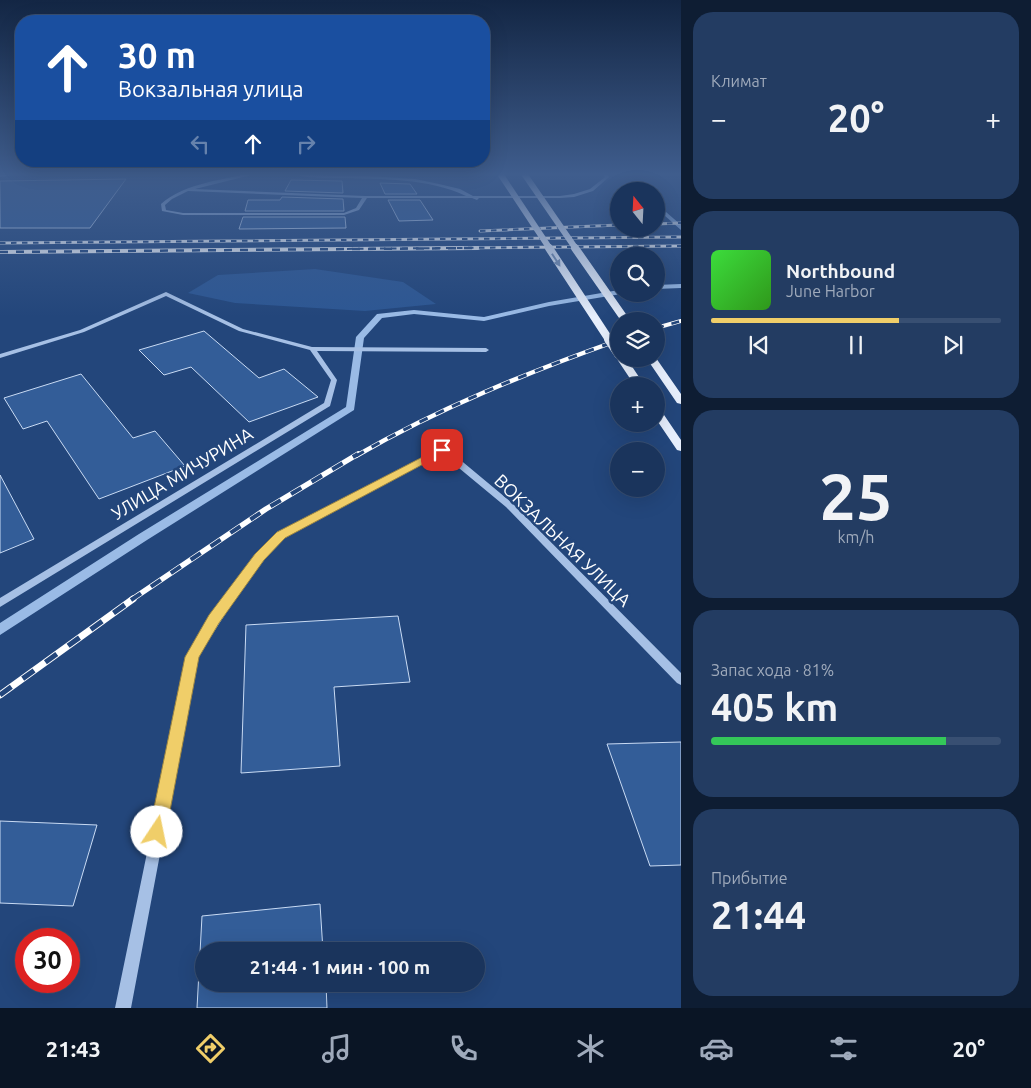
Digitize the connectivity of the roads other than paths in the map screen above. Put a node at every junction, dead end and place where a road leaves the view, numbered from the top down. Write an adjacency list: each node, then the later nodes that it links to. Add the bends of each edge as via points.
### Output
1 (532, 222): 4 (main road, one-way to 4, bridge)
2 (558, 222): 3 (main road, bridge)
3 (620, 312)
4 (610, 340)
5 (312, 349): 6 (street); 7 (street, via 241,330 166,294 82,331); 12 (street, УЛИЦА МИЧУРИНА, via 334,380 327,404)
6 (486, 350)
7 (0, 356)
8 (658, 367): 9 (main road)
9 (681, 400)
10 (665, 424): 11 (main road)
11 (681, 448)
12 (0, 602)
13 (681, 680): 14 (street, ВОКЗАЛЬНАЯ УЛИЦА, via 509,505 442,450 281,535 260,557 214,619 192,657)
14 (123, 1008)

